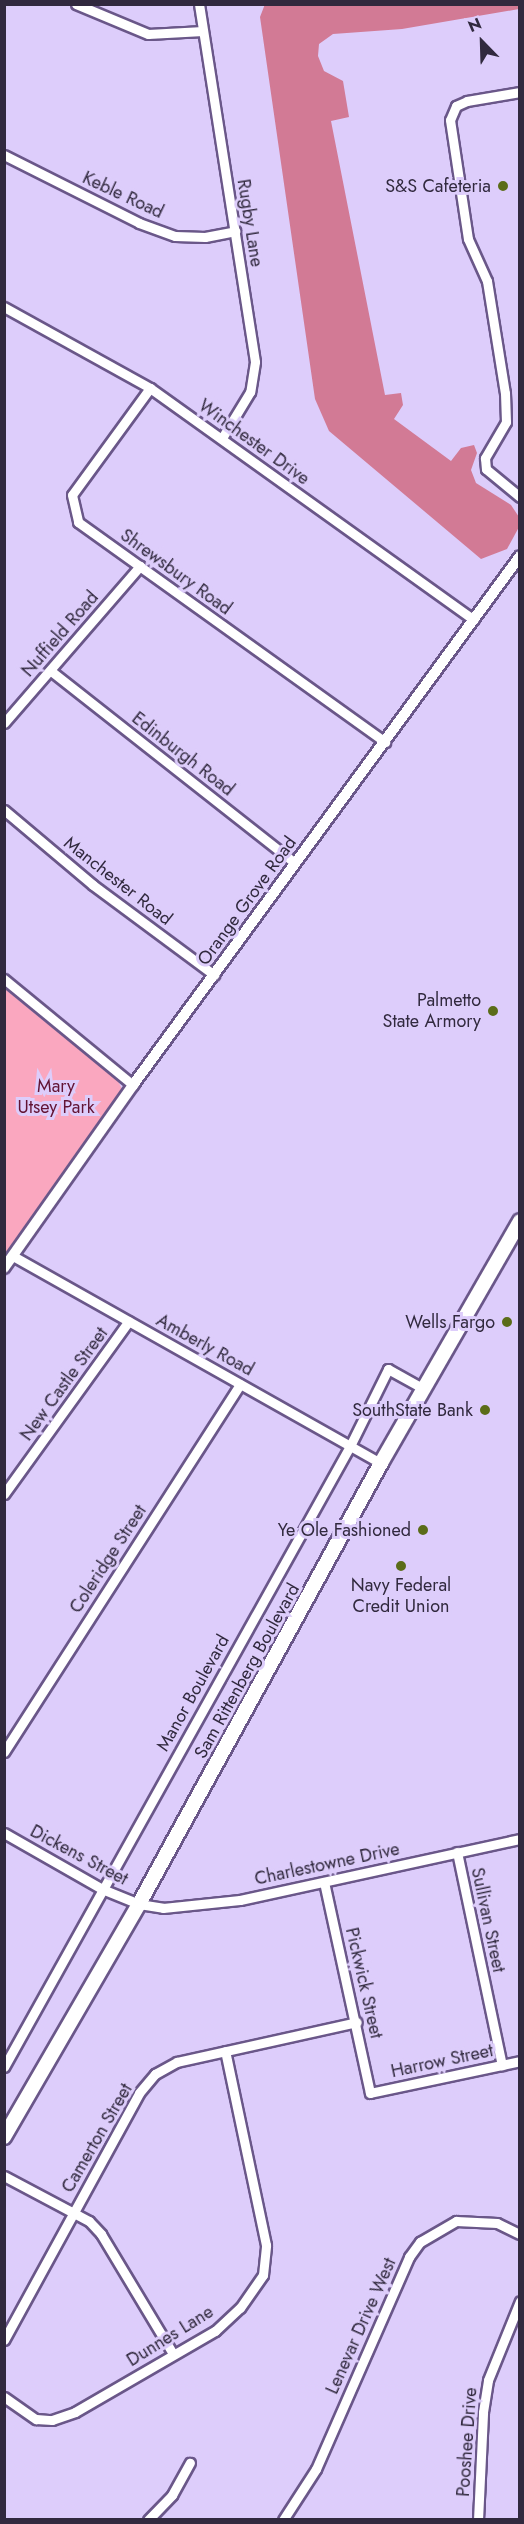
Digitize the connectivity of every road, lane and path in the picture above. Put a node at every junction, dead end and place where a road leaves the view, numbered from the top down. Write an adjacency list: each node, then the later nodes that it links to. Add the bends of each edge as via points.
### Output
1 (76, 4): 3 (street, via 148,34)
2 (199, 4): 3 (street, Rugby Lane)
3 (203, 30): 6 (street, Rugby Lane)
4 (519, 92): 10 (street, via 467,101 456,106 450,120 468,239 487,281 505,393 506,422 485,458 486,469)
5 (4, 155): 6 (street, Keble Road, via 139,223 175,236 205,237)
6 (235, 231): 9 (street, Rugby Lane, via 255,369 244,406)
7 (4, 307): 8 (street, Winchester Drive)
8 (150, 388): 9 (street, Winchester Drive); 12 (street, Shrewsbury Road, via 72,495 78,522)
9 (222, 438): 13 (street, Winchester Drive)
10 (519, 497)
11 (519, 556): 13 (street, Orange Grove Road)
12 (140, 566): 14 (street, Nuffield Road); 16 (street, Shrewsbury Road)
13 (474, 620): 16 (street, Orange Grove Road)
14 (51, 671): 15 (street, Nuffield Road); 18 (street, Edinburgh Road)
15 (4, 723)
16 (385, 742): 18 (street, Orange Grove Road)
17 (4, 810): 19 (street, Manchester Road, via 93,885)
18 (295, 863): 19 (street, Orange Grove Road)
19 (214, 975): 21 (street, Orange Grove Road)
20 (4, 979): 21 (street)
21 (133, 1084): 23 (street, Orange Grove Road)
22 (519, 1221): 27 (main road, Sam Rittenberg Boulevard)
23 (13, 1256): 24 (street, Orange Grove Road); 25 (street, Amberly Road)
24 (4, 1268)
25 (129, 1322): 26 (street, Amberly Road); 30 (street, New Castle Street)
26 (240, 1384): 28 (street, Amberly Road); 31 (street, Coleridge Street)
27 (424, 1389): 28 (street, Manor Boulevard, via 388,1370); 29 (main road, Sam Rittenberg Boulevard)
28 (350, 1446): 29 (street, Amberly Road); 36 (street, Manor Boulevard)
29 (381, 1463): 37 (main road, Sam Rittenberg Boulevard)
30 (4, 1494)
31 (4, 1752)
32 (4, 1833): 36 (street, Dickens Street)
33 (519, 1839): 34 (street, Charlestowne Drive)
34 (457, 1852): 35 (street, Charlestowne Drive); 41 (street, Sullivan Street)
35 (324, 1882): 37 (street, Charlestowne Drive, via 209,1905 163,1908); 38 (street, Pickwick Street)
36 (102, 1889): 37 (street, Dickens Street); 42 (street, Manor Boulevard)
37 (139, 1904): 44 (main road, Sam Rittenberg Boulevard)
38 (357, 2022): 39 (street, Camerton Street); 43 (street, Pickwick Street)
39 (225, 2051): 46 (street, Camerton Street, via 177,2062 155,2074 139,2093); 50 (street, Dunnes Lane, via 266,2246 263,2275 240,2308 215,2331)
40 (519, 2061): 41 (street, Harrow Street)
41 (502, 2065): 43 (street, Harrow Street)
42 (4, 2067)
43 (370, 2092)
44 (4, 2137)
45 (4, 2176): 46 (street)
46 (74, 2213): 49 (street, Camerton Street); 50 (street, via 101,2234)
47 (519, 2234): 54 (street, Lenevar Drive West, via 497,2223 456,2221 420,2242 409,2257 316,2469)
48 (519, 2301): 55 (street, Pooshee Drive, via 488,2380)
49 (4, 2340)
50 (172, 2354): 51 (street, Dunnes Lane, via 75,2412 52,2420 36,2419)
51 (4, 2397)
52 (190, 2463): 53 (street, via 172,2494)
53 (148, 2520)
54 (282, 2520)
55 (478, 2520)

